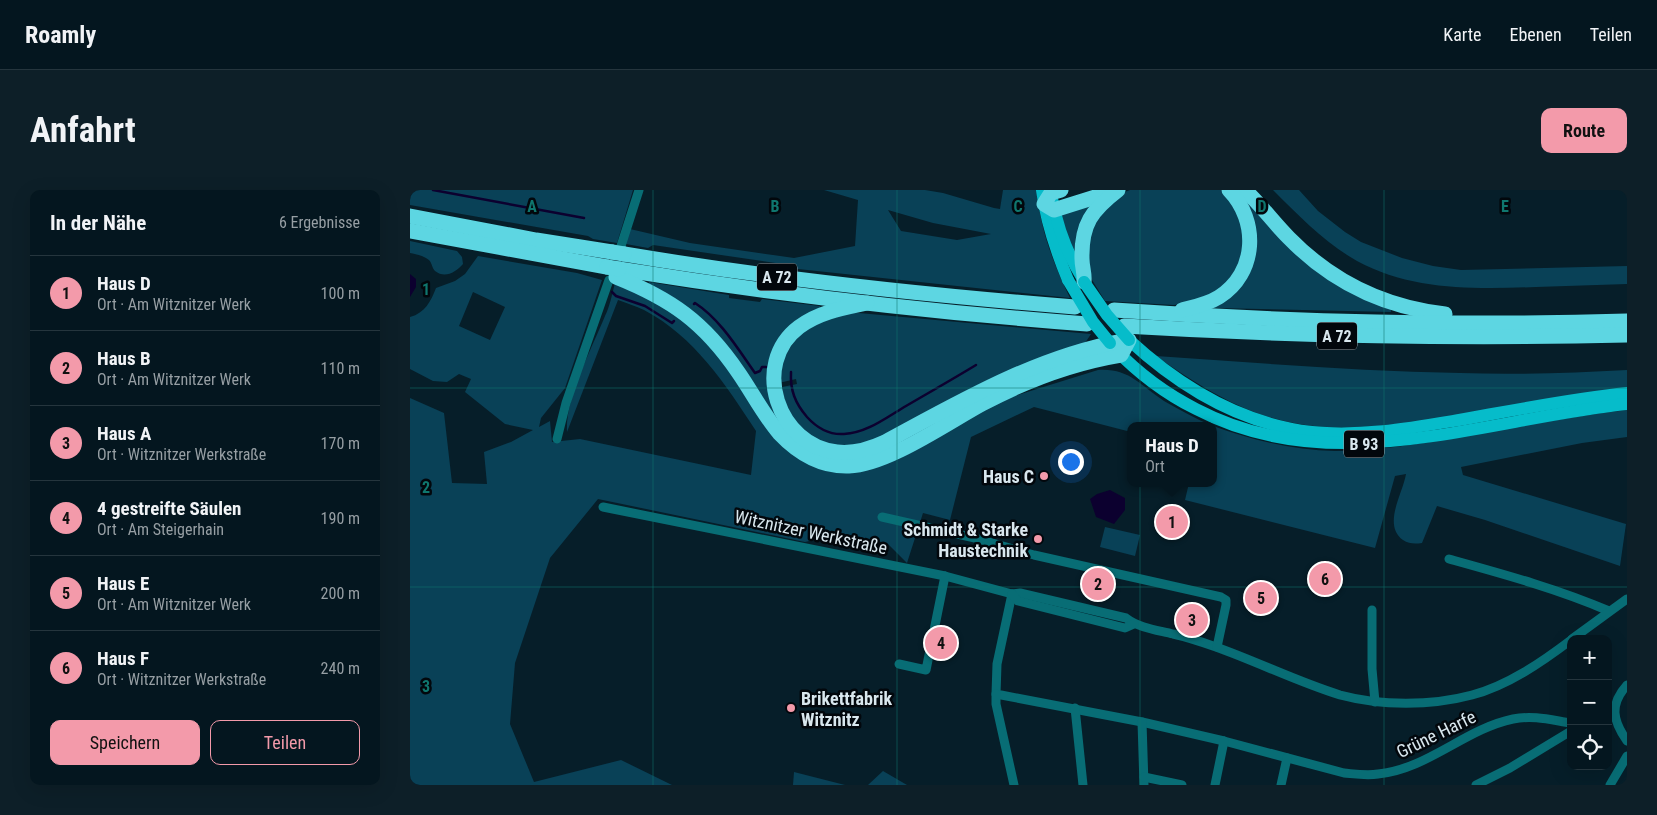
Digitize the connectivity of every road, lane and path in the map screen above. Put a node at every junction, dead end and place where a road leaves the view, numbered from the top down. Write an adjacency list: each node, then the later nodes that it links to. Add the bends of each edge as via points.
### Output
1 (639, 190): 8 (street)
2 (1118, 190): 5 (highway); 10 (highway, via 1100,204 1086,226 1082,247)
3 (1228, 190): 14 (highway, via 1243,208 1248,224 1251,242 1243,271 1217,298)
4 (1245, 190): 16 (highway, via 1315,262 1354,288 1399,306 1424,312 1474,316)
5 (1050, 196): 10 (main road, B 93, via 1068,250); 20 (main road, B 93, bridge, via 1057,254 1068,280)
6 (410, 216): 8 (highway, A 72)
7 (410, 231): 9 (highway, A 72, via 569,261)
8 (619, 251): 12 (highway, A 72, via 695,266 860,287)
9 (611, 273): 11 (highway, A 72); 20 (highway, via 668,301 700,325 724,352 778,433 805,455 829,464 848,466 873,461 983,403 1040,377 1098,359); 23 (street, via 566,403)
10 (1084, 282): 18 (main road, B 93, bridge, via 1107,315)
11 (867, 303): 17 (highway, A 72); 20 (highway, via 830,311 797,328 786,340 774,373 774,390 780,410 790,426 803,439 836,452 878,446 1018,373 1051,360)
12 (1075, 308)
13 (1114, 310): 14 (highway, A 72)
14 (1164, 314): 16 (highway, A 72, via 1348,322)
15 (1627, 321): 16 (highway, A 72)
16 (1495, 323)
17 (1087, 324)
18 (1126, 333): 19 (highway, A 72, via 1551,338); 20 (highway); 21 (main road, B 93, via 1174,378 1212,401 1273,424 1312,432 1385,431)
19 (1627, 335)
20 (1111, 348): 22 (main road, B 93, via 1169,394 1207,415 1250,432 1302,442 1381,443)
21 (1627, 393)
22 (1627, 404)
23 (557, 439)
24 (603, 507): 27 (street, Witznitzer Werkstraße)
25 (882, 517): 34 (street, via 1221,597 1226,600)
26 (1449, 559): 31 (street, via 1584,600)
27 (945, 576): 28 (street, Witznitzer Werkstraße); 35 (street, via 926,670)
28 (1012, 594): 34 (street, Witznitzer Werkstraße, via 1020,593 1126,618 1134,624); 37 (street, via 996,664)
29 (1627, 599): 31 (street, Witznitzer Werkstraße)
30 (1372, 610): 38 (street)
31 (1609, 611): 32 (street, Witznitzer Werkstraße)
32 (1576, 635)
33 (1567, 642): 38 (street, Witznitzer Werkstraße, via 1507,681 1472,695 1414,703)
34 (1217, 647): 38 (street, Witznitzer Werkstraße, via 1314,686)
35 (899, 664)
36 (1627, 685): 40 (street, via 1620,693)
37 (996, 694): 39 (street, Grüne Harfe); 50 (street)
38 (1375, 702)
39 (1075, 708): 42 (street, Grüne Harfe); 51 (street)
40 (1612, 715)
41 (1612, 719): 46 (street)
42 (1142, 722): 45 (street, Grüne Harfe); 49 (street)
43 (1567, 722): 48 (street, Grüne Harfe, via 1528,717 1498,723 1412,766 1378,774 1344,773)
44 (1567, 733): 55 (street)
45 (1224, 741): 48 (street, Grüne Harfe); 53 (street)
46 (1627, 741)
47 (1627, 756): 56 (street)
48 (1286, 758): 54 (street)
49 (1144, 781): 52 (street)
50 (1014, 785)
51 (1083, 785)
52 (1182, 785)
53 (1215, 785)
54 (1280, 785)
55 (1476, 785)
56 (1610, 785)

